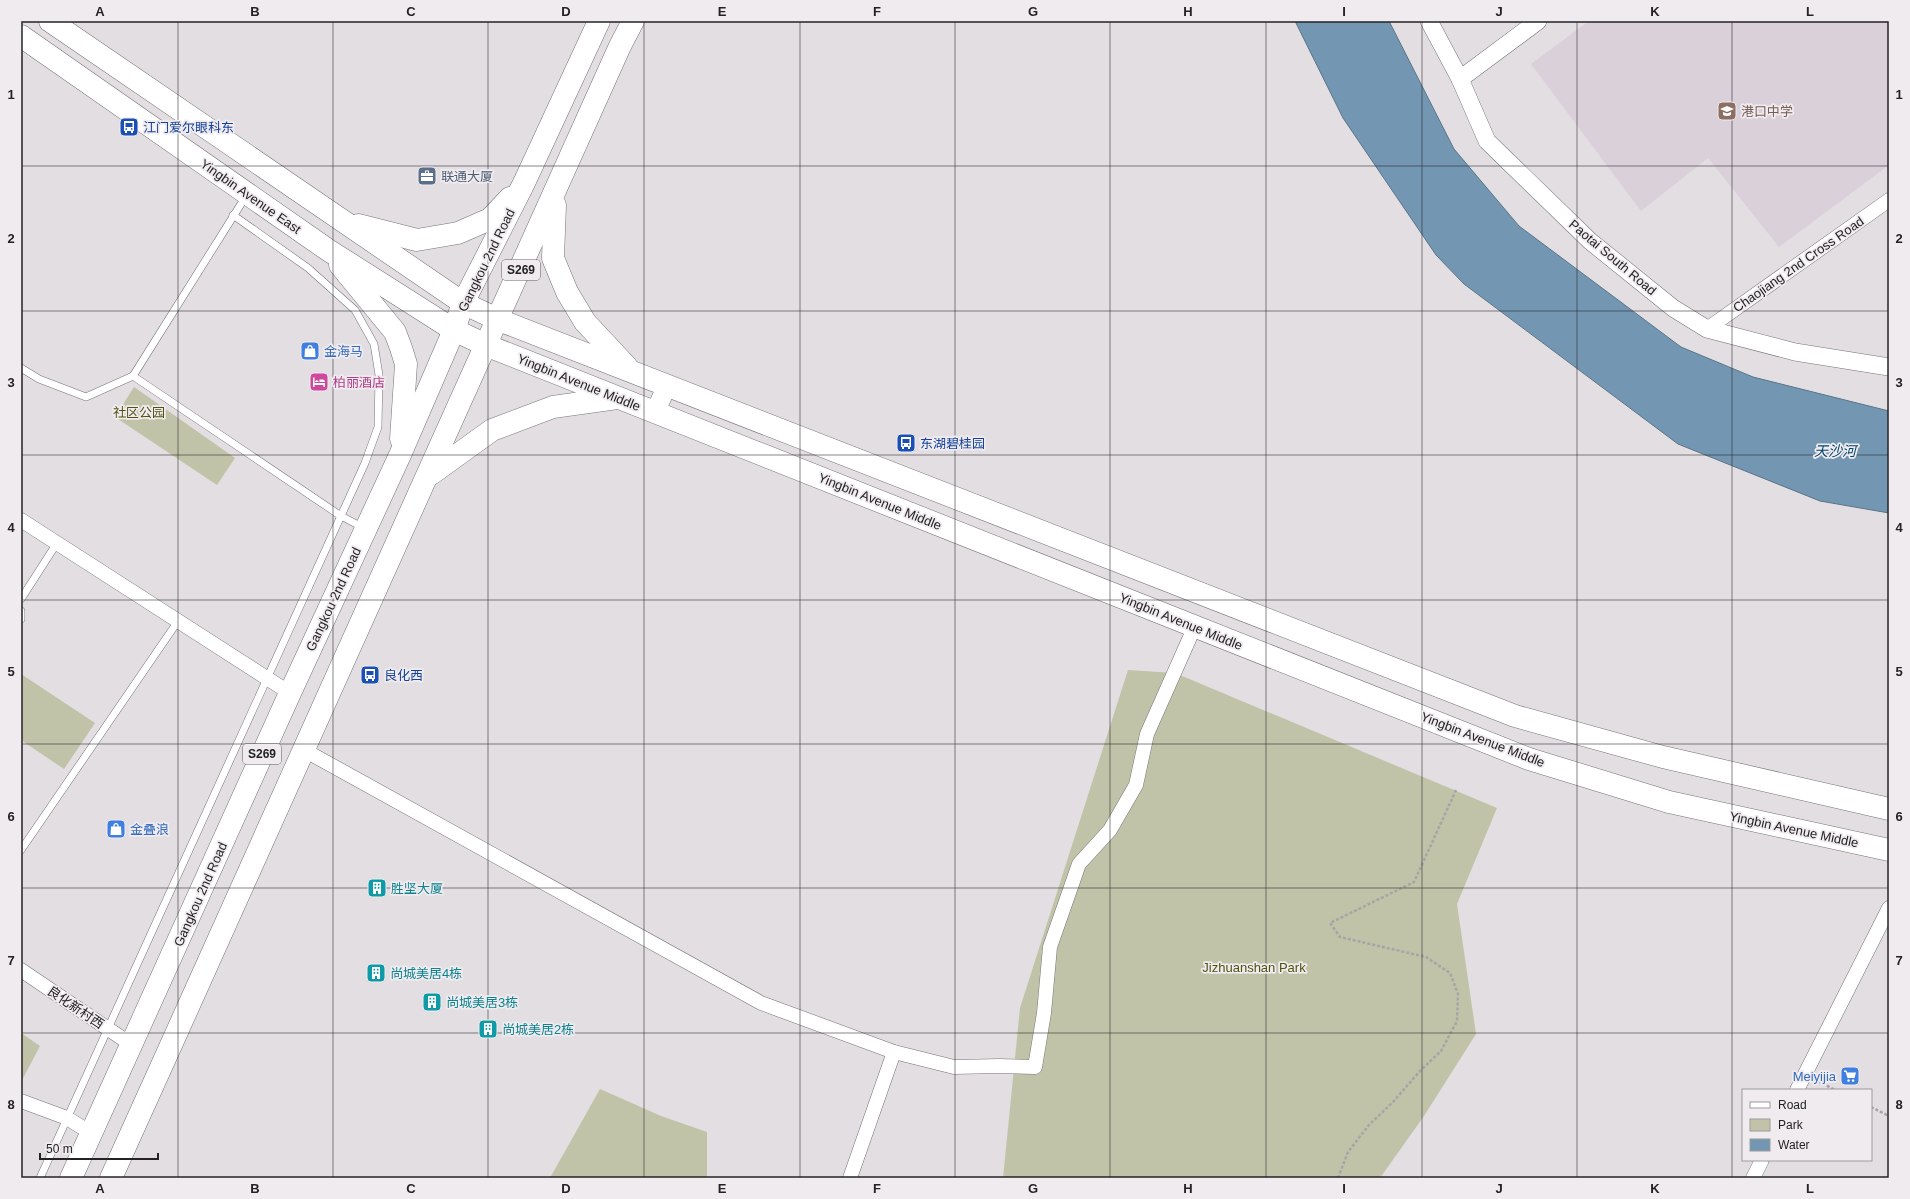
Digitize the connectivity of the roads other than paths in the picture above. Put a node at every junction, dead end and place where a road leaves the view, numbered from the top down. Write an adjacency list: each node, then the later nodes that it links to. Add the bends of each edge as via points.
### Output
1 (50, 21): 14 (main road)
2 (633, 21): 7 (main road, S269)
3 (1429, 21): 8 (street, Paotai South Road)
4 (1538, 21): 8 (street)
5 (596, 28): 7 (main road); 9 (main road, Gangkou 2nd Road / S269)
6 (21, 36): 10 (main road, Yingbin Avenue East)
7 (620, 46): 11 (main road, S269)
8 (1460, 79): 18 (street, Paotai South Road, via 1487,141 1590,241 1673,308)
9 (524, 183): 14 (main road, via 490,219 458,232 417,240); 16 (main road, Gangkou 2nd Road / S269)
10 (247, 194): 13 (lane); 15 (main road, Yingbin Avenue East)
11 (555, 194): 17 (main road, S269); 23 (main road, via 553,258 567,292 585,322)
12 (1889, 200): 18 (street, Chaojiang 2nd Cross Road)
13 (233, 215): 24 (lane); 30 (lane, via 308,268 355,310 374,344 379,375 378,427 365,464)
14 (344, 221): 16 (main road)
15 (328, 250): 19 (main road, Yingbin Avenue East); 28 (main road, via 395,332 399,343 406,364)
16 (463, 302): 17 (main road); 19 (main road, Gangkou 2nd Road / S269)
17 (499, 320): 20 (main road, S269); 23 (main road)
18 (1707, 328): 21 (street, Paotai South Road, via 1795,352)
19 (454, 330): 20 (main road, Yingbin Avenue East); 28 (main road, Gangkou 2nd Road / S269)
20 (488, 346): 26 (main road, Yingbin Avenue Middle); 29 (main road, S269)
21 (1889, 367)
22 (21, 368): 24 (lane, via 39,379 86,397)
23 (630, 371): 25 (main road)
24 (133, 376): 30 (lane)
25 (668, 386): 27 (main road); 43 (main road, via 1515,716 1663,757)
26 (619, 397): 27 (main road, Yingbin Avenue Middle); 29 (main road, via 553,407 492,430)
27 (655, 412): 39 (main road, Yingbin Avenue Middle)
28 (400, 455): 32 (main road, Gangkou 2nd Road / S269)
29 (430, 475): 34 (main road, S269)
30 (341, 516): 32 (lane); 40 (lane)
31 (21, 520): 33 (street)
32 (365, 531): 34 (main road); 41 (main road, Gangkou 2nd Road / S269)
33 (57, 543): 35 (lane); 38 (street)
34 (395, 549): 42 (main road, S269)
35 (21, 599)
36 (21, 611): 37 (lane)
37 (21, 619)
38 (178, 621): 40 (street); 44 (lane)
39 (1195, 626): 45 (main road, Yingbin Avenue Middle, via 1529,759 1669,802); 50 (street, via 1147,734 1136,784 1110,830 1079,864 1050,947 1044,1013 1035,1067 954,1068)
40 (267, 678): 41 (street); 48 (lane)
41 (290, 692): 49 (main road, Gangkou 2nd Road / S269)
42 (304, 750): 50 (street, via 761,1003); 58 (main road, S269)
43 (1889, 809)
44 (21, 850)
45 (1889, 850)
46 (1889, 908): 51 (street)
47 (21, 970): 48 (street, 良化新村西)
48 (109, 1029): 49 (street, 良化新村西); 53 (lane)
49 (132, 1045): 54 (main road, Gangkou 2nd Road / S269)
50 (894, 1052): 59 (street)
51 (1798, 1089)
52 (21, 1101): 53 (street)
53 (67, 1118): 54 (street); 56 (lane)
54 (91, 1133): 57 (main road, Gangkou 2nd Road / S269)
55 (1762, 1161): 60 (street)
56 (40, 1178)
57 (71, 1178)
58 (111, 1178)
59 (850, 1178)
60 (1753, 1178)

